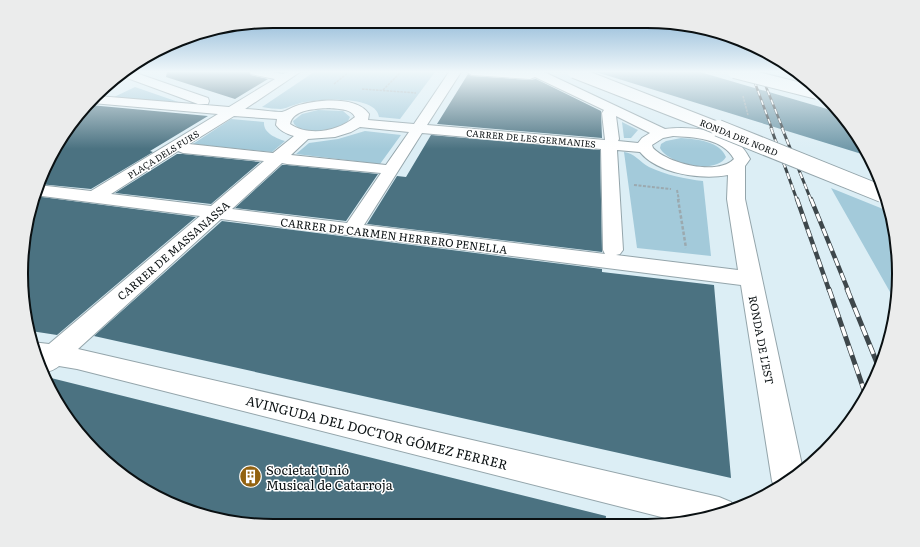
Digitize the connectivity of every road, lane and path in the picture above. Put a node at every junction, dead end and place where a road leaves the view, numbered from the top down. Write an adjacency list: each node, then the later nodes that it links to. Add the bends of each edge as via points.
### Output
1 (189, 98): 8 (street)
2 (254, 98): 8 (street, PLAÇA DELS FURS)
3 (438, 98): 13 (street)
4 (590, 98): 14 (street)
5 (641, 98): 27 (street, RONDA DEL NORD, bridge)
6 (743, 98): 11 (path)
7 (100, 100): 8 (street)
8 (232, 111): 10 (street); 28 (street, PLAÇA DELS FURS)
9 (609, 113): 23 (street)
10 (287, 116): 12 (street, via 304,108 340,105 354,108 362,114); 15 (street, via 283,120 283,125 287,129)
11 (748, 116)
12 (358, 123): 13 (street); 15 (street, via 330,134)
13 (418, 129): 17 (street, CARRER DE LES GERMANIES); 31 (street)
14 (662, 133): 17 (street, via 648,138); 20 (street, RONDA DE L'EST, via 686,132 723,140 740,152 742,159)
15 (305, 134): 30 (street, CARRER DE MASSANASSA)
16 (183, 148): 18 (street, PLAÇA DELS FURS)
17 (645, 148): 22 (street, via 650,154 672,166)
18 (269, 157)
19 (287, 159): 21 (street)
20 (737, 167): 22 (street, via 719,172); 29 (street, RONDA DE L'EST)
21 (380, 168)
22 (704, 172): 29 (street, RONDA DE L'EST, via 721,179)
23 (610, 183): 24 (path); 32 (street)
24 (677, 190): 25 (path); 33 (path)
25 (684, 190)
26 (43, 191): 28 (street, CARRER DE CARMEN HERRERO PENELLA)
27 (878, 192)
28 (94, 197): 30 (street, CARRER DE CARMEN HERRERO PENELLA)
29 (736, 198): 34 (street, RONDA DE L'EST)
30 (216, 212): 31 (street, CARRER DE CARMEN HERRERO PENELLA); 35 (street, CARRER DE MASSANASSA)
31 (352, 229): 34 (street, CARRER DE CARMEN HERRERO PENELLA)
32 (613, 250)
33 (686, 254)
34 (751, 279): 36 (street, RONDA DE L'EST)
35 (43, 358): 37 (street, AVINGUDA DEL DOCTOR GÓMEZ FERRER)
36 (788, 474)
37 (708, 511)

